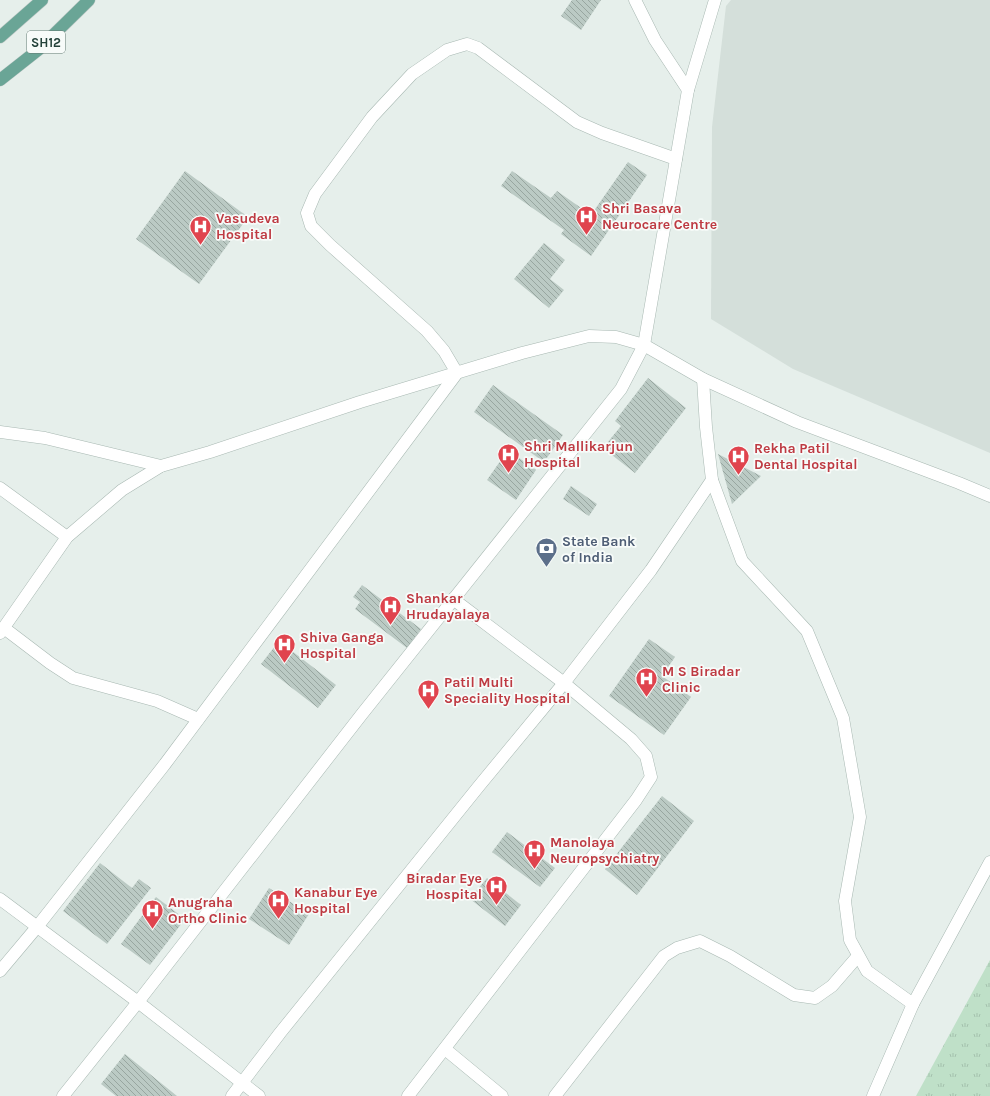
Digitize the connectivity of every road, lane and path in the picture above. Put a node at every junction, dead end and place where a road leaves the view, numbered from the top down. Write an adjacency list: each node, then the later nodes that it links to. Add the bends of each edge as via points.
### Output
1 (42, 0): 5 (main road, SH12)
2 (89, 0): 6 (main road, SH12, via 38,50)
3 (635, 0): 7 (street, via 655,40)
4 (715, 0): 7 (street)
5 (0, 37)
6 (0, 80)
7 (688, 90): 8 (street)
8 (676, 159): 9 (street); 10 (street, via 577,122 478,48 467,44 447,50 412,74 372,117 314,194 307,212 311,226 330,245 427,331 444,351)
9 (644, 345): 10 (street, via 616,337 589,336); 11 (street); 18 (street, via 621,389)
10 (457, 373): 13 (street); 21 (street)
11 (703, 379): 14 (street); 16 (street, via 797,422)
12 (0, 432): 13 (street, via 45,438)
13 (161, 466): 17 (street, via 122,490)
14 (712, 480): 20 (street, via 651,570); 25 (street, via 742,561 807,631 843,718 860,817 845,901 850,940)
15 (0, 488): 17 (street)
16 (990, 496)
17 (67, 537): 19 (street)
18 (453, 599): 20 (street); 27 (street)
19 (2, 630): 21 (street, via 73,678 156,701)
20 (564, 683): 29 (street, via 631,739 646,756 651,776 631,806); 30 (street)
21 (198, 719): 24 (street)
22 (990, 862): 28 (street)
23 (0, 900): 24 (street)
24 (37, 927): 26 (street); 27 (street)
25 (858, 956): 28 (street, via 867,971); 36 (street, via 832,986 815,998 794,995 700,941 677,948 664,956)
26 (0, 971)
27 (138, 1002): 30 (street); 31 (street)
28 (913, 1004): 37 (street)
29 (445, 1049): 34 (street); 35 (street)
30 (242, 1083): 32 (street); 33 (street)
31 (62, 1096)
32 (232, 1096)
33 (259, 1096)
34 (408, 1096)
35 (502, 1096)
36 (555, 1096)
37 (873, 1096)

